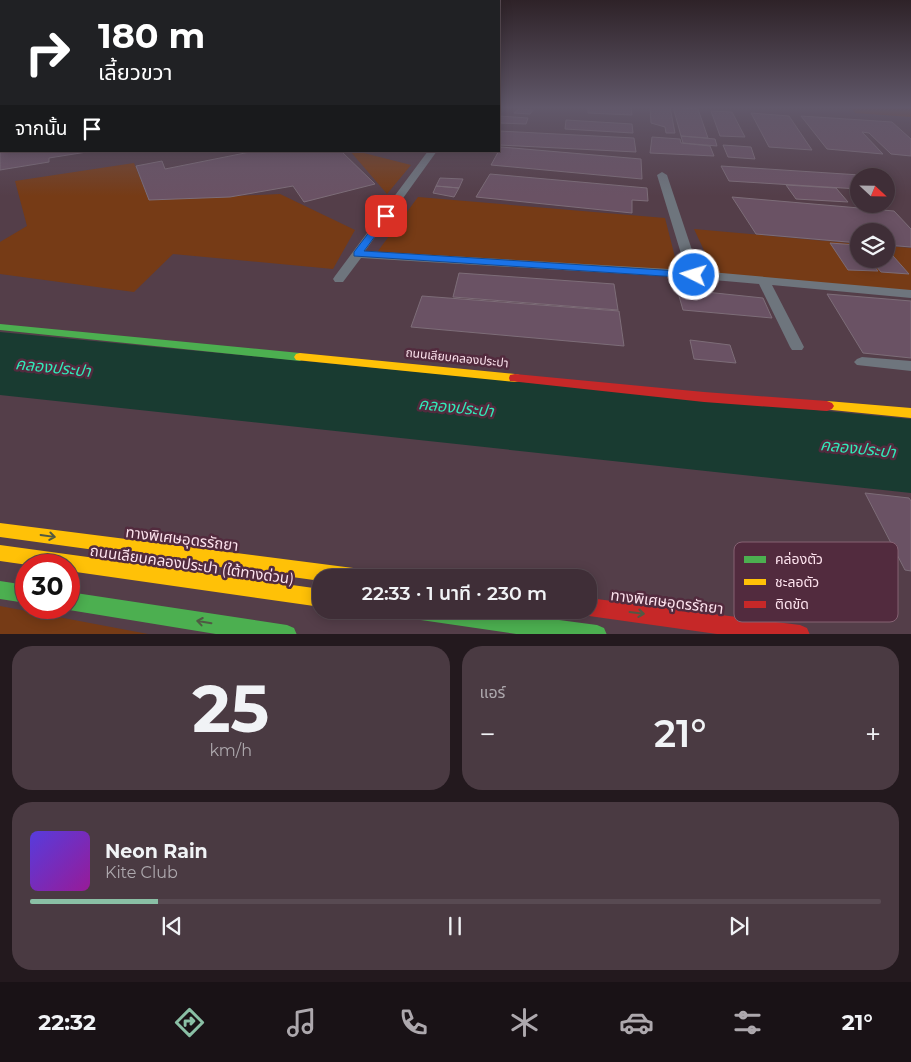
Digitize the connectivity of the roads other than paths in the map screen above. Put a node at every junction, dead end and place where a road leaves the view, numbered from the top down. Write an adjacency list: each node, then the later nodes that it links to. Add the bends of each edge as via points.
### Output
1 (432, 152): 3 (street)
2 (662, 175): 4 (street)
3 (357, 254): 4 (street); 5 (street)
4 (694, 275): 6 (street)
5 (339, 279)
6 (764, 282): 7 (street); 9 (street)
7 (911, 294)
8 (0, 327): 12 (main road, ถนนเลียบคลองประปา, via 694,396)
9 (796, 347)
10 (862, 362): 11 (street)
11 (911, 366)
12 (911, 414)
13 (0, 530): 15 (main road, ทางพิเศษอุดรรัถยา, one-way to 15)
14 (0, 554): 18 (main road, ถนนเลียบคลองประปา (ใต้ทางด่วน))
15 (312, 571)
16 (0, 590): 17 (main road)
17 (15, 592)
18 (312, 597)
19 (80, 603): 22 (main road, one-way to 19)
20 (597, 608): 24 (main road, ทางพิเศษอุดรรัถยา, one-way to 24)
21 (483, 619): 23 (main road)
22 (287, 634)
23 (597, 634)
24 (800, 634)

